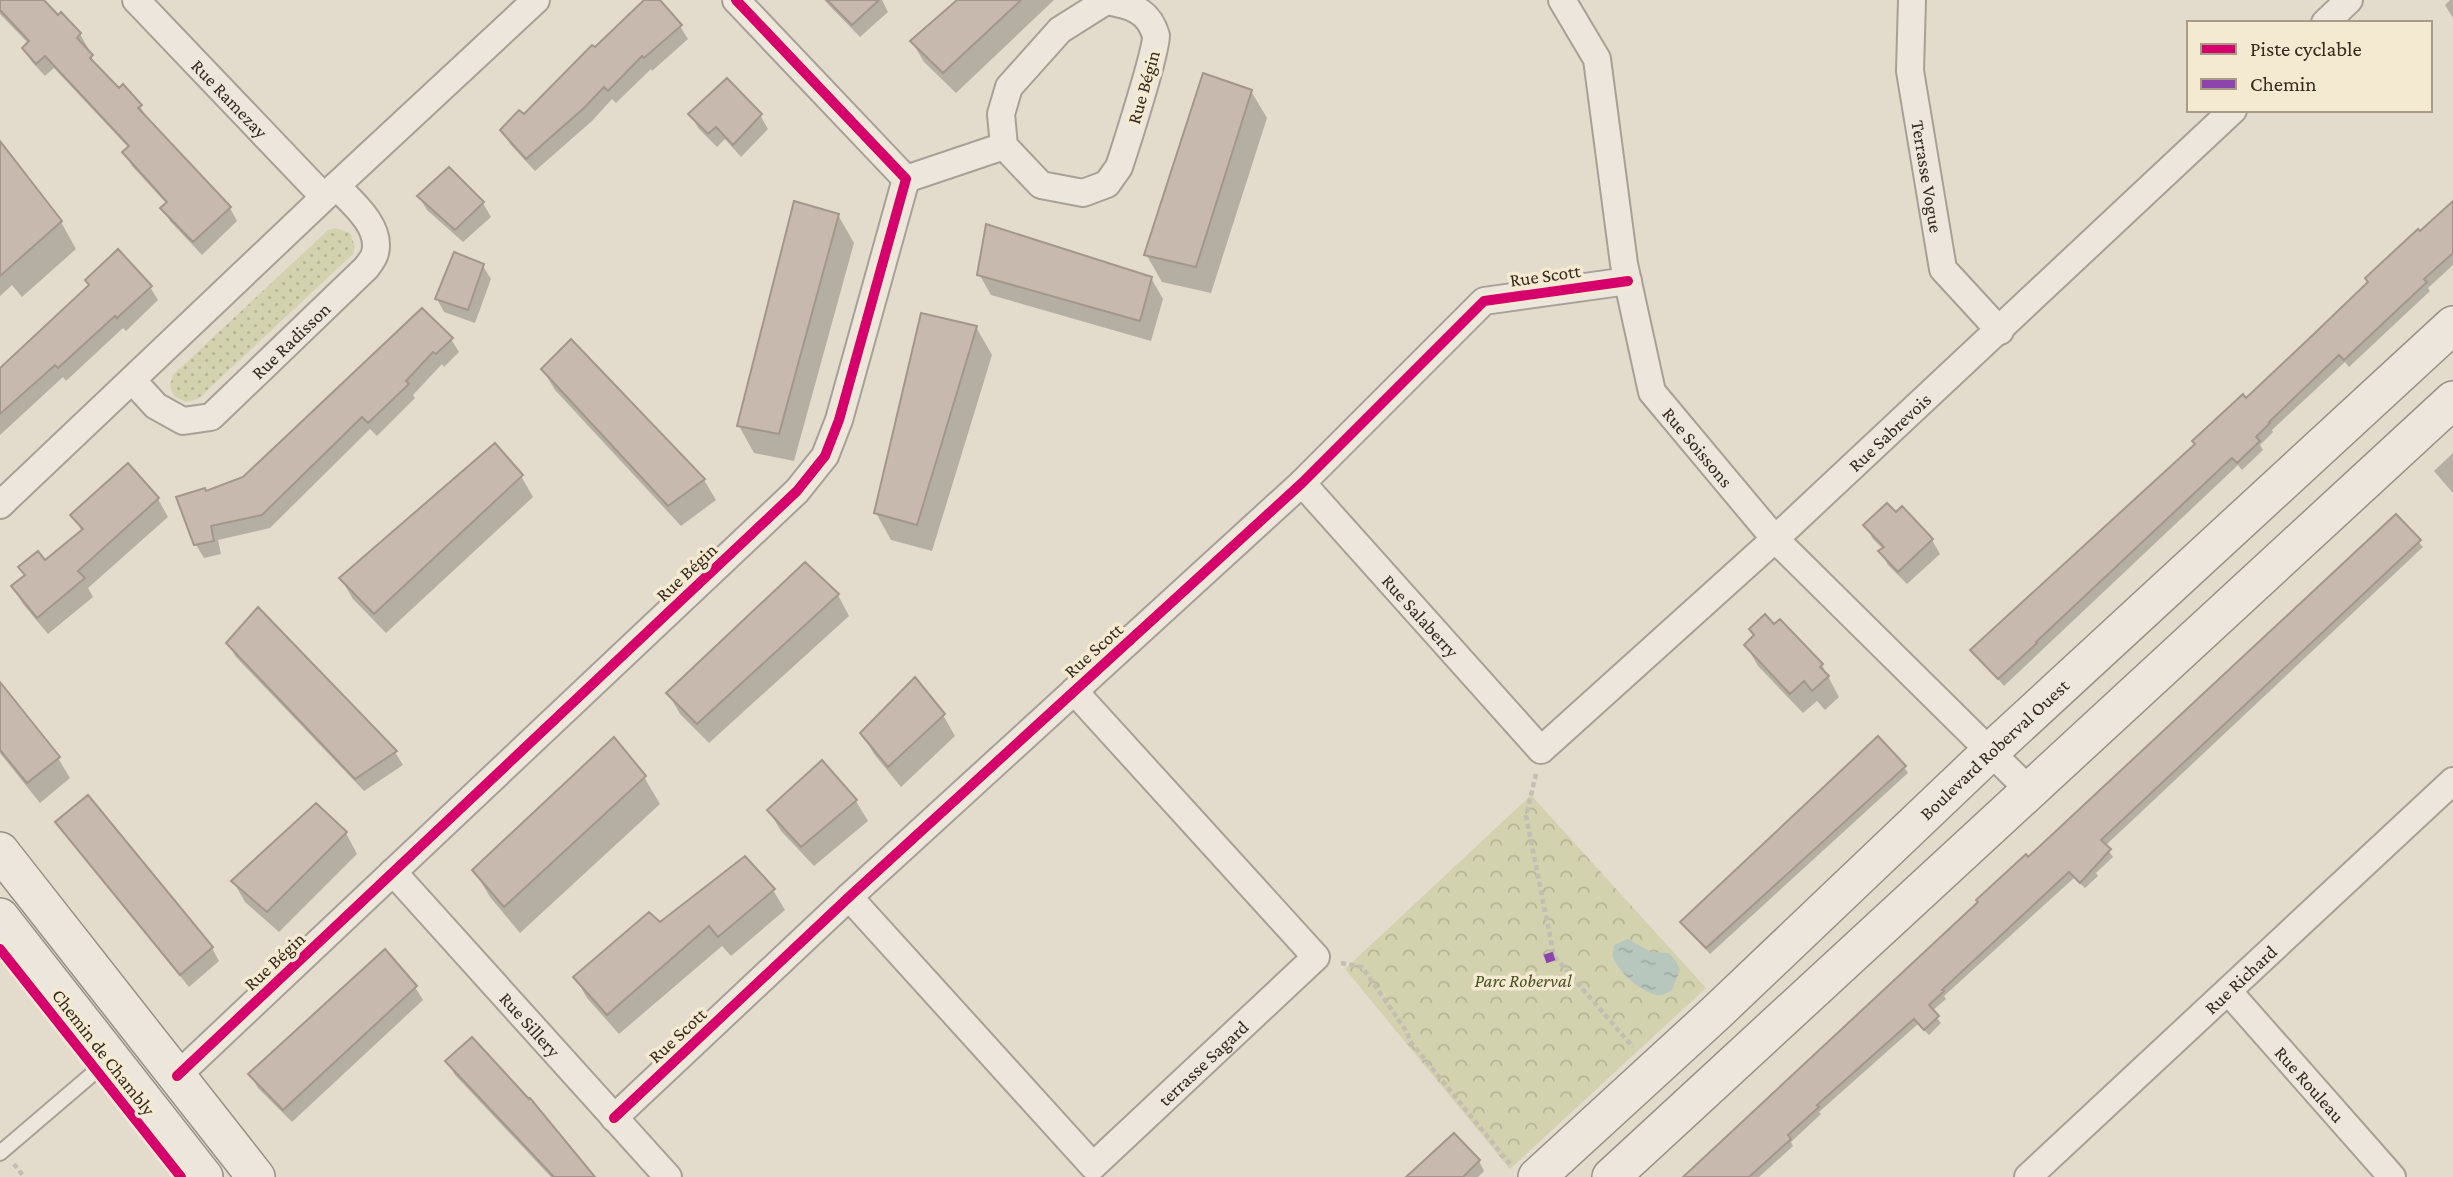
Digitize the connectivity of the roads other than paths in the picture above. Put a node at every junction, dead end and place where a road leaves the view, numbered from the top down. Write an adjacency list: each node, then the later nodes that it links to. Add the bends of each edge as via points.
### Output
1 (136, 0): 11 (street, Rue Ramezay)
2 (536, 0): 11 (street)
3 (736, 0): 10 (street)
4 (1562, 0): 12 (street, Rue Soissons, via 1597,59)
5 (1912, 0): 13 (street, Terrasse Vogue, via 1910,71 1943,269)
6 (2350, 0): 7 (street)
7 (2327, 21)
8 (2231, 112): 13 (street, Rue Sabrevois)
9 (1004, 146): 9 (street, Rue Bégin, via 1041,186 1083,193 1107,184 1119,167 1157,39 1149,18 1128,4 1106,1 1060,30 1009,87 1001,114); 10 (street)
10 (906, 179): 26 (street, Rue Bégin, via 825,456 797,491)
11 (330, 191): 15 (street); 15 (street, Rue Radisson, via 360,211 376,237 375,254 366,268 211,417 183,421 156,406)
12 (1628, 281): 17 (street, Rue Scott, via 1484,301); 19 (street, Rue Soissons, via 1652,392)
13 (2000, 331): 19 (street, Rue Sabrevois)
14 (2450, 334): 22 (street, Boulevard Roberval Ouest)
15 (132, 380): 18 (street)
16 (2453, 400): 24 (street)
17 (1302, 483): 20 (street, Rue Scott); 21 (street, Rue Salaberry)
18 (0, 505)
19 (1775, 539): 21 (street, Rue Sabrevois); 22 (street, Rue Soissons)
20 (1074, 691): 27 (street, Rue Scott); 27 (street, terrasse Sagard, via 1316,957 1093,1166)
21 (1541, 750)
22 (1991, 751): 24 (street, Rue Soissons); 34 (street, Boulevard Roberval Ouest, via 1718,1011)
23 (2452, 783): 29 (street, Rue Richard)
24 (2030, 791): 38 (street)
25 (0, 851): 31 (street)
26 (393, 872): 31 (street, Rue Bégin); 32 (street, Rue Sillery)
27 (849, 897): 32 (street, Rue Scott)
28 (0, 917): 30 (street, Chemin de Chambly)
29 (2228, 991): 39 (street, Rue Richard); 40 (street, Rue Rouleau)
30 (111, 1059): 33 (lane); 35 (street, Chemin de Chambly)
31 (177, 1076): 36 (street)
32 (614, 1118): 37 (street, Rue Sillery)
33 (0, 1153)
34 (1527, 1175)
35 (204, 1177)
36 (256, 1177)
37 (668, 1177)
38 (1611, 1177)
39 (2028, 1177)
40 (2392, 1177)

